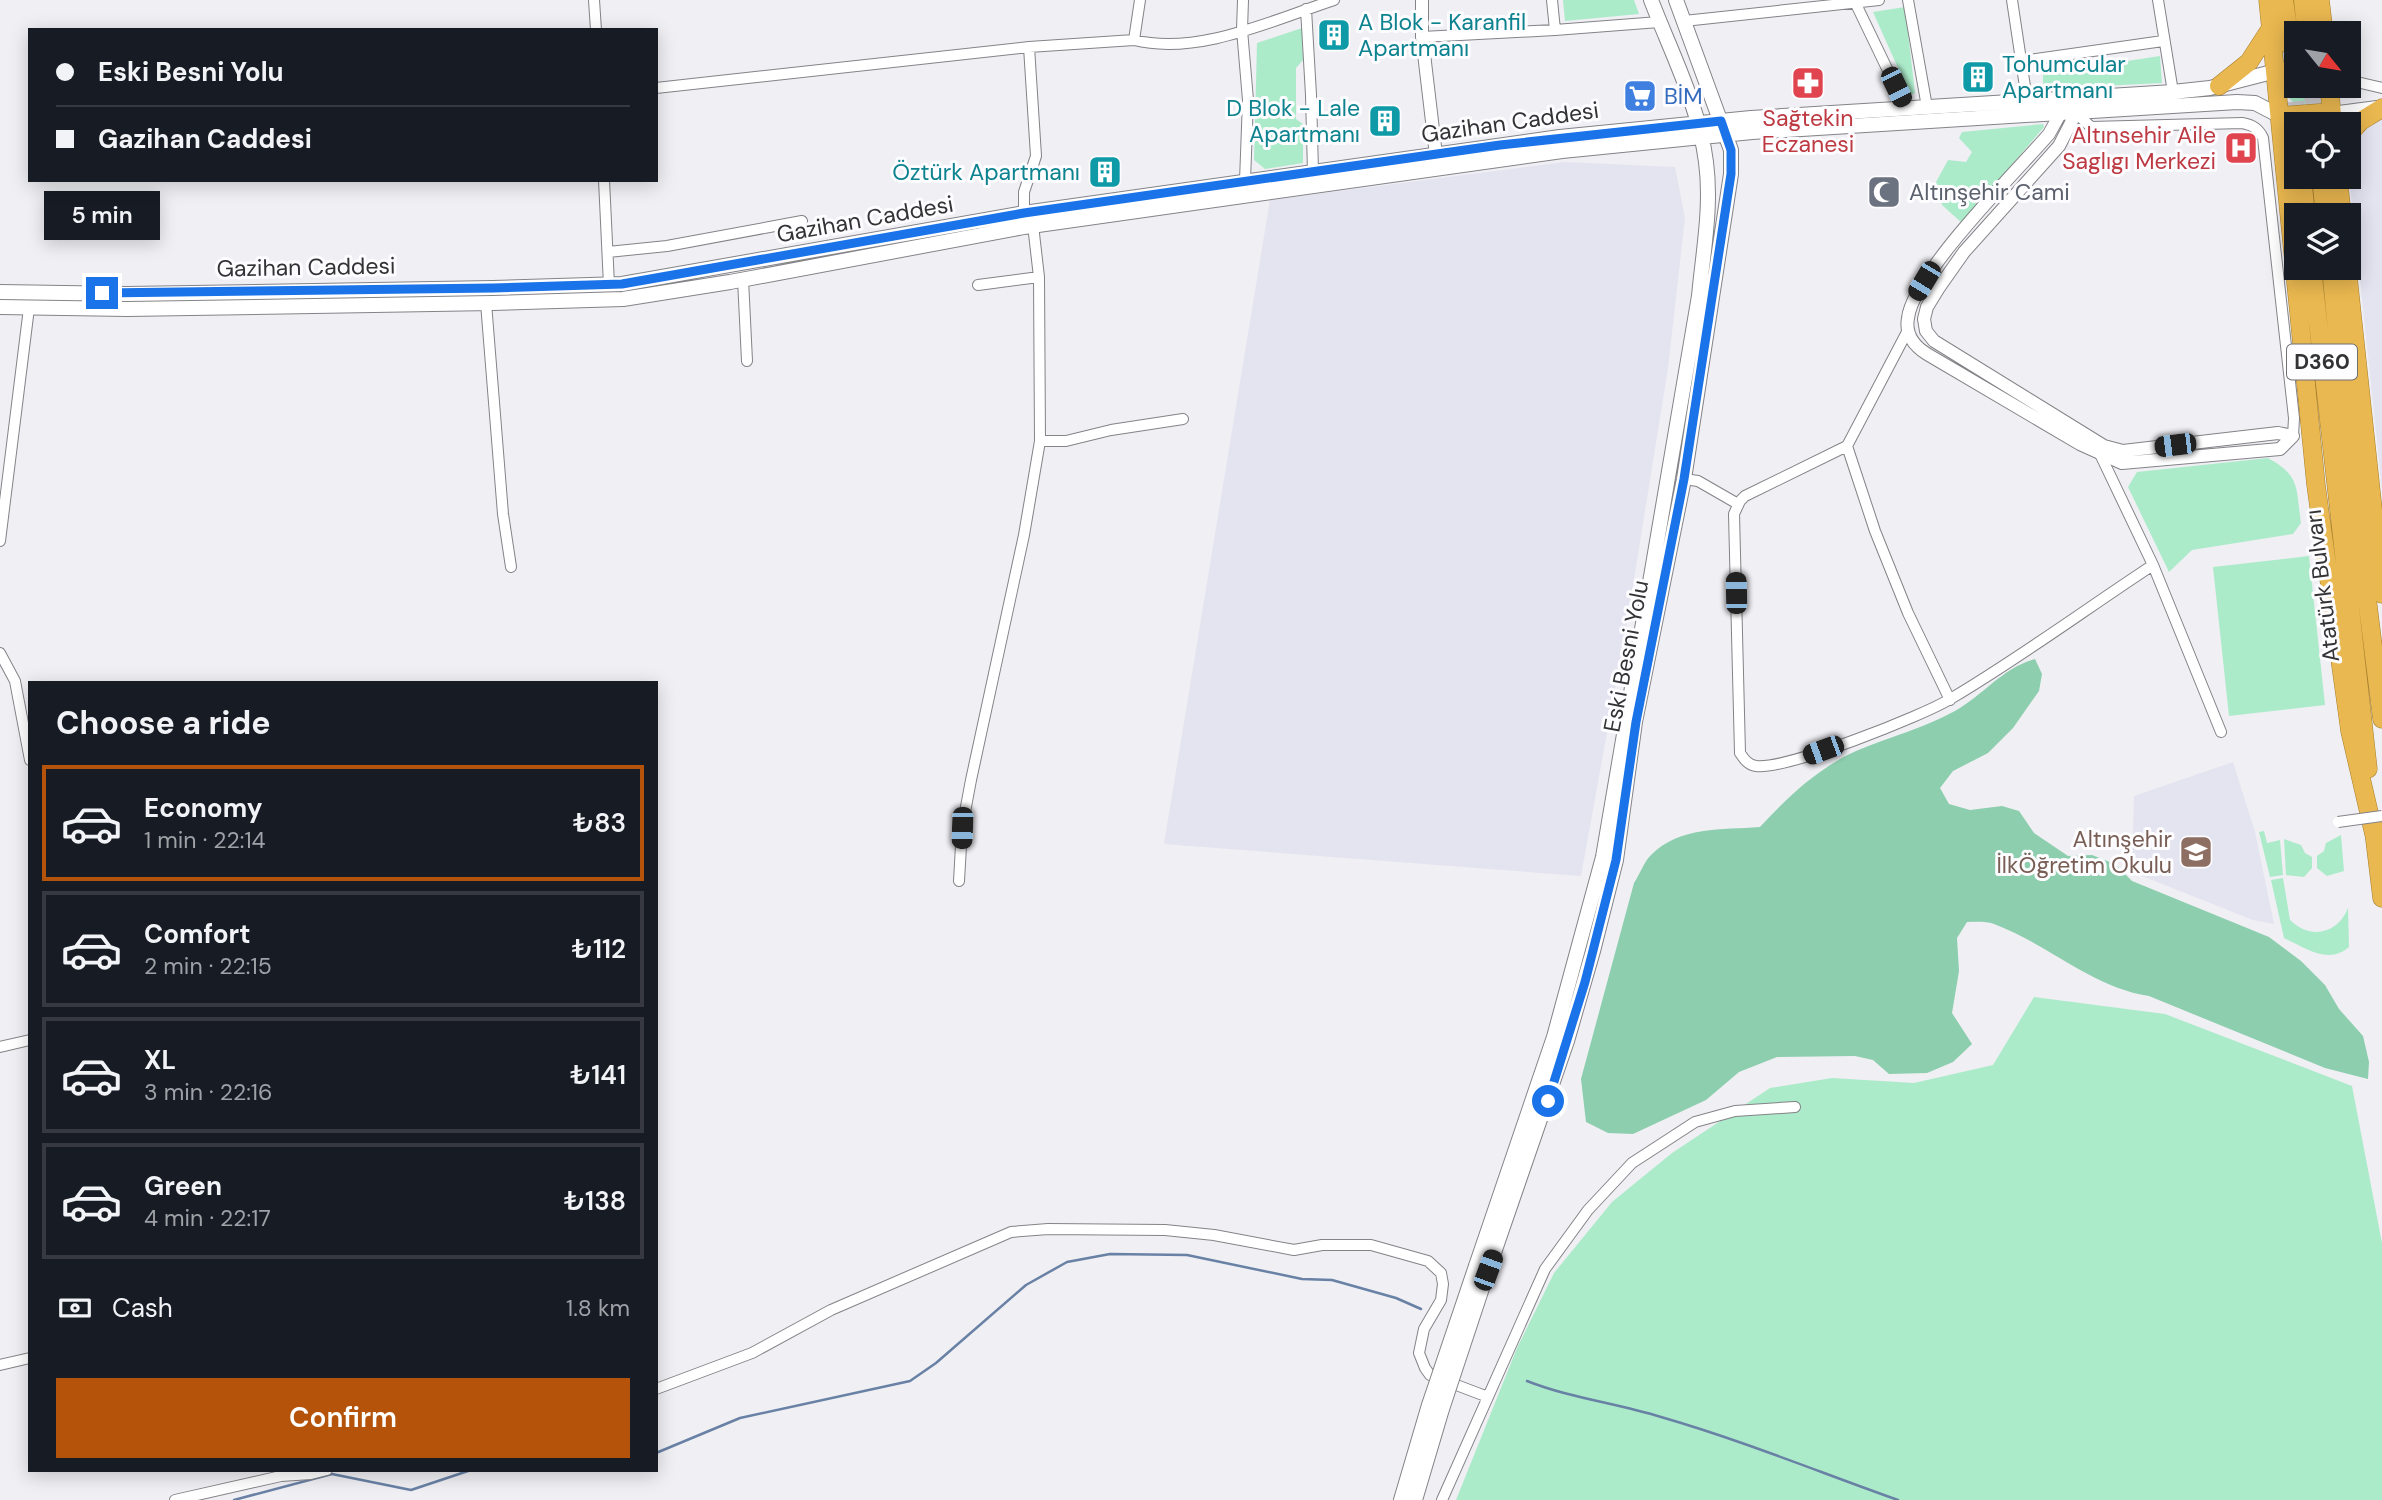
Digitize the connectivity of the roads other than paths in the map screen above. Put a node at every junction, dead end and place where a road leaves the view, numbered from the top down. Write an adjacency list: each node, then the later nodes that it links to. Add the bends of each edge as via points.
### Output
1 (594, 0): 24 (street)
2 (1140, 0): 28 (street)
3 (1243, 0): 25 (street)
4 (1334, 0): 18 (street)
5 (1422, 0): 27 (street)
6 (1552, 0): 26 (street)
7 (1651, 0): 22 (main road, Eski Besni Yolu)
8 (1676, 0): 19 (main road, Eski Besni Yolu)
9 (1879, 0): 17 (street)
10 (1908, 0): 41 (street)
11 (2012, 0): 32 (street)
12 (2158, 0): 29 (street)
13 (2268, 0): 23 (highway)
14 (2284, 0): 23 (highway)
15 (2303, 0): 20 (highway)
16 (2320, 0): 21 (highway)
17 (1854, 2): 19 (street); 43 (street)
18 (1306, 9): 25 (street); 55 (street)
19 (1684, 20): 50 (main road, Eski Besni Yolu)
20 (2314, 21)
21 (2318, 21)
22 (1659, 22): 26 (street); 51 (main road, Eski Besni Yolu)
23 (2279, 25): 30 (highway); 33 (highway); 36 (highway, via 2249,62)
24 (596, 28)
25 (1242, 30): 28 (street, via 1179,45); 57 (street, via 1248,100)
26 (1555, 30): 27 (street)
27 (1422, 37): 53 (street)
28 (1134, 40): 31 (street)
29 (2163, 41): 32 (street); 39 (street)
30 (2284, 42)
31 (1029, 47): 37 (street); 60 (street, via 1036,156 1024,192)
32 (2022, 61): 40 (street)
33 (2276, 71): 34 (highway); 36 (main road, Gazihan Caddesi); 47 (highway)
34 (2284, 71)
35 (2361, 83): 38 (street)
36 (2218, 86): 39 (main road, Gazihan Caddesi)
37 (658, 88)
38 (2382, 88)
39 (2173, 92): 40 (main road, Gazihan Caddesi)
40 (2027, 100): 41 (main road, Gazihan Caddesi)
41 (1927, 107): 43 (main road, Gazihan Caddesi)
42 (2382, 107): 44 (street); 49 (highway)
43 (1906, 108): 50 (main road, Gazihan Caddesi)
44 (2359, 112)
45 (2076, 113): 46 (main road, Gazihan Caddesi); 47 (main road, Gazihan Caddesi, via 2247,102); 78 (street, via 2091,127 2242,123 2260,132); 81 (street, via 2059,146 1964,252 1937,289 1924,320 1934,341)
46 (2060, 114): 52 (main road, Gazihan Caddesi); 75 (street, via 2049,134 1924,281 1913,301)
47 (2280, 116): 48 (highway); 54 (highway)
48 (2284, 116)
49 (2361, 121)
50 (1724, 128): 51 (main road, Gazihan Caddesi); 52 (main road, Gazihan Caddesi); 56 (main road, Eski Besni Yolu, via 1731,150)
51 (1699, 131): 53 (main road, Gazihan Caddesi, via 1560,137); 62 (main road, Gazihan Caddesi); 103 (main road, Eski Besni Yolu, via 1707,166 1699,296 1603,858 1554,1037)
52 (1752, 132): 56 (main road)
53 (1436, 155): 55 (main road, Gazihan Caddesi)
54 (2284, 161)
55 (1313, 172): 57 (main road, Gazihan Caddesi)
56 (1731, 174): 83 (main road, Eski Besni Yolu)
57 (1245, 181): 60 (main road, Gazihan Caddesi)
58 (604, 182): 63 (street)
59 (2287, 189): 97 (highway, via 2316,485 2350,731)
60 (1024, 213): 69 (main road, Gazihan Caddesi)
61 (802, 221): 63 (street)
62 (1033, 225): 64 (street); 65 (main road, Gazihan Caddesi)
63 (608, 252): 69 (street)
64 (1040, 277): 70 (street); 79 (street)
65 (743, 279): 72 (main road, Gazihan Caddesi, via 623,299); 76 (street)
66 (2313, 280): 97 (highway, Atatürk Bulvarı / D360)
67 (2331, 280): 92 (highway, Atatürk Bulvarı / D360)
68 (2349, 280): 82 (highway)
69 (609, 285): 71 (main road, Gazihan Caddesi)
70 (978, 285)
71 (0, 292)
72 (486, 303): 74 (main road, Gazihan Caddesi); 88 (street)
73 (0, 307): 74 (main road, Gazihan Caddesi)
74 (29, 308): 86 (street)
75 (1908, 330): 80 (street); 81 (street, via 1913,342 1927,354 2080,444)
76 (747, 361)
77 (1183, 419): 79 (street, via 1066,442)
78 (2293, 436): 81 (street, via 2278,433)
79 (1040, 441): 98 (street, via 962,828)
80 (1847, 446): 84 (street, via 1745,496); 91 (street, via 1908,613)
81 (2102, 450): 87 (street)
82 (2375, 465): 85 (highway)
83 (1684, 479): 84 (street, via 1698,481); 103 (main road, Eski Besni Yolu, via 1636,722 1609,891 1567,1041)
84 (1738, 504): 91 (street, via 1734,514 1735,580 1740,753 1744,760 1758,766 1788,762 1905,721)
85 (2378, 509): 89 (highway)
86 (0, 541)
87 (2153, 565): 91 (street); 93 (street)
88 (511, 567)
89 (2382, 594)
90 (0, 653): 94 (street, via 15,681)
91 (1950, 700)
92 (2382, 719)
93 (2221, 732)
94 (28, 749)
95 (2382, 816): 96 (street, bridge)
96 (2338, 821)
97 (2374, 834): 99 (highway, Atatürk Bulvarı / D360)
98 (959, 881)
99 (2382, 898)
100 (28, 1040): 101 (street)
101 (0, 1047)
102 (1795, 1107): 107 (street, via 1735,1111 1695,1122 1632,1163 1588,1210 1545,1269)
103 (1482, 1268): 108 (main road, bridge)
104 (28, 1358): 105 (street)
105 (0, 1365)
106 (658, 1388): 107 (street, via 752,1353 831,1310 1011,1232 1127,1228 1214,1235 1294,1250 1371,1245 1428,1261 1441,1273 1443,1284 1441,1300 1424,1329 1419,1353 1424,1368 1430,1375)
107 (1488, 1397): 113 (street)
108 (1436, 1407): 111 (main road); 112 (main road)
109 (319, 1472): 110 (street)
110 (175, 1500)
111 (1401, 1500)
112 (1415, 1500)
113 (1442, 1500)

